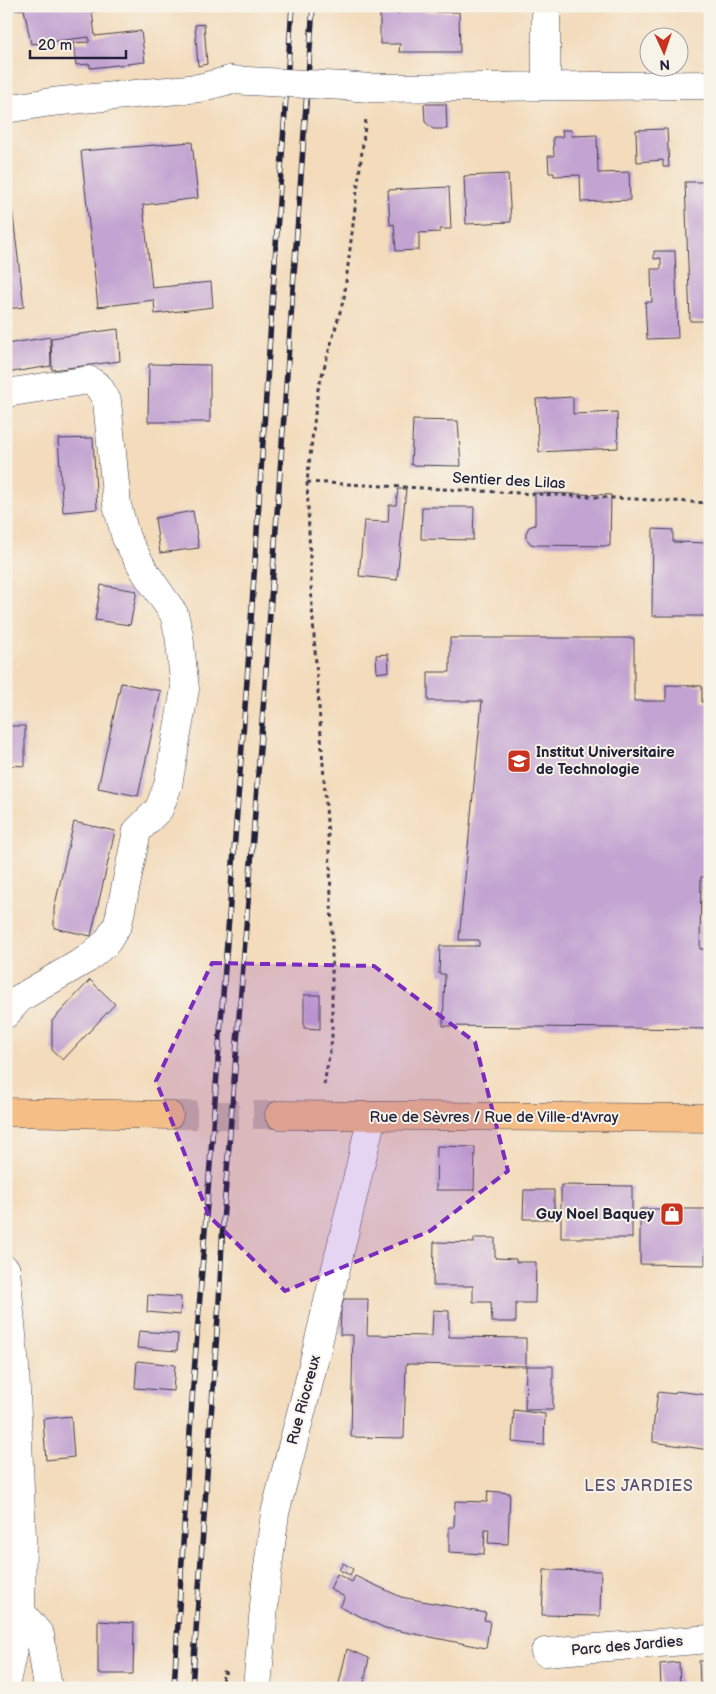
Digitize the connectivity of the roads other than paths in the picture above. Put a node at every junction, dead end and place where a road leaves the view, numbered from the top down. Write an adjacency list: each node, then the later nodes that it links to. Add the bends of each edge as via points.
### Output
1 (546, 6): 2 (street)
2 (546, 85): 3 (street); 4 (street, bridge, via 357,87 230,80 199,88)
3 (710, 85)
4 (6, 109)
5 (6, 393): 6 (street, via 89,380 99,387 107,401 116,504 126,538 174,614 185,688 168,785 159,809 137,831 118,924 107,942 88,959 20,998)
6 (6, 1014)
7 (6, 1112): 8 (main road)
8 (169, 1114)
9 (279, 1115): 10 (main road, Rue de Sèvres / Rue de Ville-d'Avray)
10 (372, 1116): 11 (main road, Rue de Sèvres / Rue de Ville-d'Avray); 18 (street, Rue Riocreux, via 275,1513)
11 (710, 1118)
12 (6, 1270): 13 (street, via 15,1367 22,1538)
13 (20, 1612): 16 (street); 17 (street, via 40,1635)
14 (710, 1639): 15 (street, Parc des Jardies)
15 (545, 1652)
16 (6, 1682)
17 (48, 1688)
18 (257, 1688)

